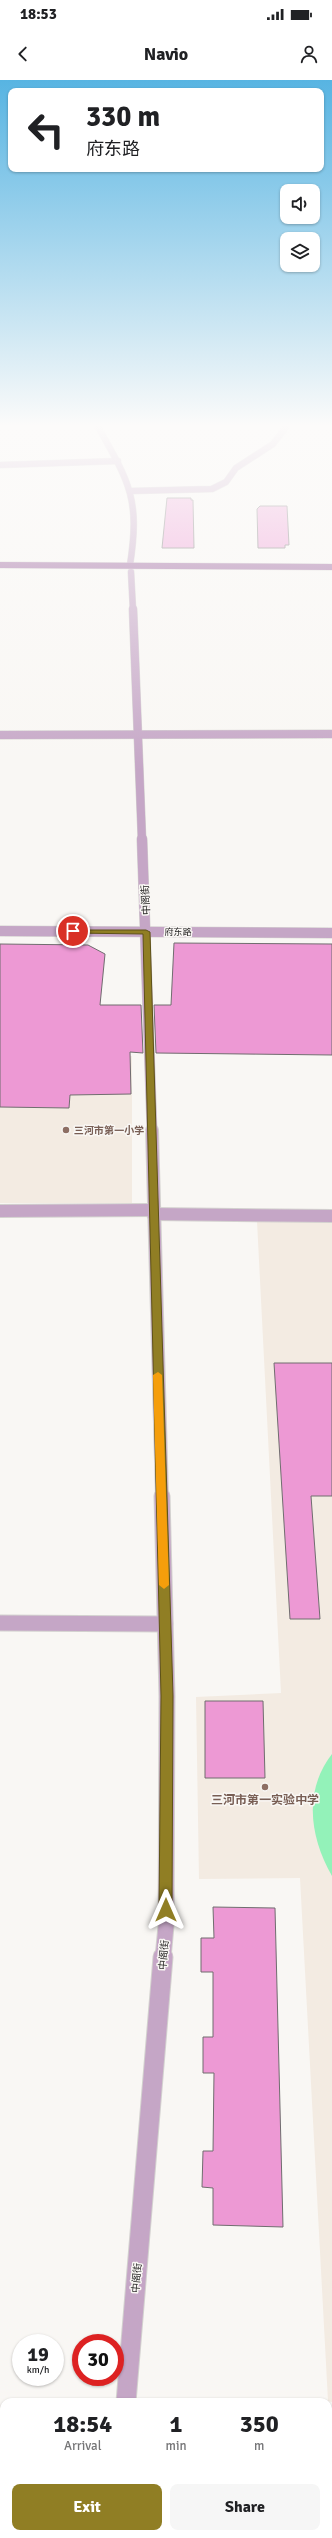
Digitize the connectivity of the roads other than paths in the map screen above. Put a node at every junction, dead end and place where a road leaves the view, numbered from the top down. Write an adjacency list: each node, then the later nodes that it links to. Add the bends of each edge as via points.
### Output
1 (133, 542): 4 (street, 中阁街)
2 (0, 565): 4 (main road)
3 (332, 567): 4 (main road)
4 (131, 569): 5 (main road); 6 (main road); 9 (street, 中阁街)
5 (0, 571)
6 (332, 573)
7 (332, 734): 9 (street)
8 (0, 735): 9 (street)
9 (138, 735): 11 (street, 中阁街)
10 (0, 930): 11 (street, 府东路)
11 (146, 932): 12 (street, 府东路); 14 (street, 中阁街)
12 (332, 933)
13 (0, 1211): 14 (street)
14 (153, 1212): 15 (street); 17 (street, 中阁街)
15 (332, 1216)
16 (0, 1623): 17 (street)
17 (165, 1624): 18 (street, 中阁街, via 166,1926)
18 (126, 2398)

